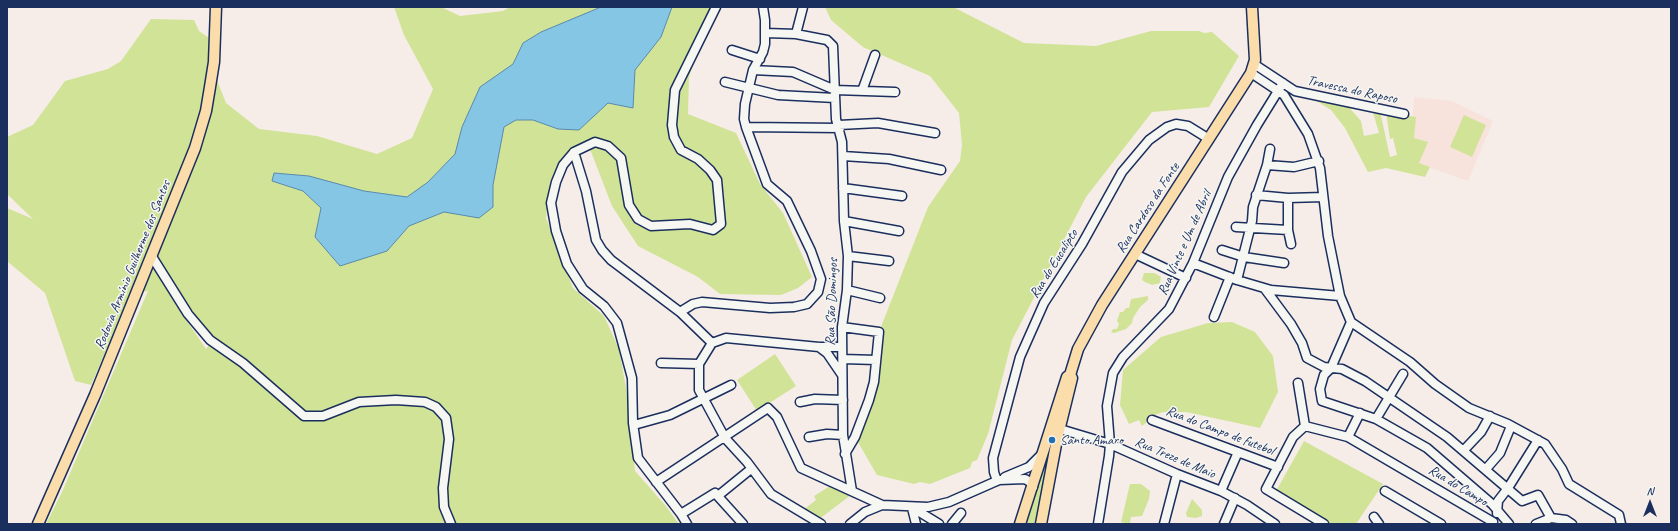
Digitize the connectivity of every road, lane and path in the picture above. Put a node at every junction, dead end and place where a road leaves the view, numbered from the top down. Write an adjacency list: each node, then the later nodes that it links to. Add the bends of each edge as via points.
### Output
1 (216, 7): 44 (main road, Rodovia Armínio Guilherme dos Santos, via 214,62 206,111 186,172)
2 (716, 7): 26 (street, via 675,90 672,125 674,137 681,150 710,170 717,180 721,224 713,230 690,224 651,226 638,219 629,205 621,158 608,146 595,142)
3 (763, 7): 6 (street)
4 (803, 7): 7 (street)
5 (1252, 7): 11 (main road)
6 (766, 33): 7 (street); 10 (street)
7 (796, 34): 19 (street, Rua São Domingos, via 828,40 832,44)
8 (732, 50): 10 (street)
9 (875, 55): 16 (street)
10 (760, 59): 12 (street)
11 (1254, 66): 14 (street); 17 (street); 24 (main road, Rua Cardoso da Fonte)
12 (753, 70): 15 (street); 19 (street, via 793,72)
13 (724, 82): 15 (street)
14 (1283, 83): 17 (street, Rua Vinte e Um de Abril); 20 (street, Travessa do Raposo, via 1295,91)
15 (749, 88): 19 (street, via 778,95); 22 (street, via 744,112)
16 (862, 91): 18 (street); 19 (street)
17 (1278, 91): 28 (street, via 1289,101 1301,120); 49 (street, Rua Vinte e Um de Abril, via 1228,177)
18 (895, 92)
19 (835, 94): 21 (street, Rua São Domingos, via 836,119)
20 (1404, 114)
21 (839, 126): 22 (street); 23 (street, via 878,124); 27 (street, Rua São Domingos)
22 (746, 127): 56 (street, via 767,184 787,201 811,251 820,279 818,292 806,304 794,307 770,308 702,302)
23 (935, 133)
24 (1209, 139): 43 (main road, Rua Cardoso da Fonte); 98 (street, Rua do Eucalipto, via 1188,126 1176,124 1167,127 1149,140 1122,172 1082,244 1044,303 1020,357 993,458 994,472)
25 (1270, 149): 29 (street)
26 (574, 152): 56 (street, via 586,191 596,240 602,250 611,260); 80 (street, via 563,165 551,203 556,231 567,264 583,289 604,306 617,323 632,378)
27 (843, 156): 30 (street, via 889,160); 31 (street, Rua São Domingos)
28 (1319, 161): 29 (street, via 1294,167); 34 (street)
29 (1267, 165): 32 (street)
30 (941, 170)
31 (843, 188): 33 (street); 36 (street, Rua São Domingos)
32 (1256, 195): 35 (street); 38 (street)
33 (902, 196)
34 (1324, 197): 35 (street); 54 (street, via 1328,236)
35 (1288, 198): 39 (street)
36 (844, 221): 40 (street); 45 (street, Rua São Domingos)
37 (1236, 227): 38 (street)
38 (1250, 228): 39 (street); 46 (street)
39 (1288, 230): 41 (street)
40 (899, 231)
41 (1290, 244)
42 (1222, 250): 46 (street)
43 (1135, 254): 50 (street); 83 (main road, Rua Cardoso da Fonte, via 1078,349 1070,375 1072,378)
44 (151, 255): 115 (main road, Rodovia Armínio Guilherme dos Santos, via 95,395); 116 (street, via 188,314 210,340 243,363 304,416 323,416 359,402 396,400 425,402 436,407 446,418 449,439 443,488 444,507)
45 (848, 256): 47 (street); 53 (street, Rua São Domingos)
46 (1244, 257): 48 (street); 51 (street)
47 (889, 261)
48 (1284, 263)
49 (1193, 264): 50 (street, Rua Vinte e Um de Abril); 51 (street)
50 (1186, 278): 89 (street, Rua Vinte e Um de Abril, via 1169,309 1123,357 1113,373 1107,406)
51 (1234, 279): 52 (street); 57 (street)
52 (1265, 289): 54 (street); 67 (street, via 1302,342 1307,358)
53 (847, 290): 55 (street); 59 (street, Rua São Domingos)
54 (1340, 296): 58 (street)
55 (880, 298)
56 (680, 312): 60 (street)
57 (1214, 317)
58 (1351, 322): 67 (street); 77 (street, via 1410,362 1469,408)
59 (842, 327): 62 (street, Rua São Domingos); 64 (street, via 879,332)
60 (712, 342): 61 (street, via 726,338); 66 (street)
61 (819, 347): 62 (street); 69 (street, via 827,353)
62 (842, 347): 63 (street, Rua São Domingos)
63 (843, 359): 64 (street); 69 (street, Rua São Domingos)
64 (876, 360): 93 (street, via 869,400 855,437)
65 (661, 363): 66 (street)
66 (699, 364): 73 (street, via 699,390)
67 (1331, 368): 72 (street, via 1348,372); 76 (street, via 1324,375 1320,389 1322,401)
68 (1403, 374): 72 (street)
69 (843, 376): 74 (street, Rua São Domingos)
70 (1298, 383): 81 (street)
71 (731, 385): 73 (street)
72 (1387, 397): 78 (street); 91 (street, via 1411,411)
73 (703, 400): 80 (street, via 670,415); 87 (street)
74 (842, 400): 75 (street, via 815,399); 84 (street, Rua São Domingos)
75 (800, 402)
76 (1360, 414): 78 (street); 86 (street)
77 (1490, 416): 82 (street); 91 (street, via 1481,432)
78 (1376, 419): 109 (street, via 1427,448)
79 (1152, 420): 92 (street, Rua do Campo de futebol)
80 (634, 425): 99 (street, via 638,458)
81 (1305, 426): 86 (street, Rua do Campo); 94 (street, via 1293,437)
82 (1511, 426): 88 (street); 96 (street, via 1500,452)
83 (1055, 428): 89 (street, Rua Treze de Maio); 90 (main road, Rua Cardoso da Fonte); 125 (main road, Rua Cardoso da Fonte)
84 (843, 435): 85 (street); 93 (street, Rua São Domingos)
85 (809, 436)
86 (1348, 437): 114 (street, Rua do Campo)
87 (724, 438): 95 (street); 99 (street); 102 (street, via 768,408 777,417 801,468)
88 (1538, 440): 101 (street); 136 (street, via 1546,444 1569,484 1619,515)
89 (1110, 444): 97 (street, Rua Treze de Maio); 126 (street, Rua Vinte e Um de Abril)
90 (1044, 450): 98 (street, via 1029,467); 100 (main road, Rua Cardoso da Fonte)
91 (1464, 450): 96 (street)
92 (1238, 452): 94 (street, Rua do Campo de futebol); 103 (street)
93 (845, 454): 102 (street, Rua São Domingos)
94 (1278, 467): 130 (street, via 1266,489)
95 (751, 469): 105 (street); 119 (street, via 771,494)
96 (1486, 469): 101 (street)
97 (1176, 474): 103 (street, Rua Treze de Maio); 127 (street)
98 (998, 480): 100 (street, via 1025,480); 108 (street, via 949,502)
99 (656, 482): 111 (street)
100 (1033, 487): 124 (main road, Rua Cardoso da Fonte)
101 (1508, 488): 109 (street, via 1498,501); 113 (street, via 1522,501 1538,495)
102 (852, 491): 107 (street)
103 (1221, 491): 106 (street, Rua Treze de Maio)
104 (1385, 491): 132 (street)
105 (718, 495): 111 (street, via 715,493); 118 (street)
106 (1235, 498): 128 (street); 129 (street, Rua Treze de Maio)
107 (882, 505): 108 (street); 120 (street, via 865,512)
108 (912, 508): 121 (street); 122 (street)
109 (1498, 512): 114 (street); 133 (street)
110 (961, 513): 123 (street)
111 (681, 514): 117 (street)
112 (1374, 517): 131 (street)
113 (1550, 518): 134 (street); 135 (street, via 1566,520)
114 (1492, 523)
115 (38, 524)
116 (451, 524)
117 (686, 524)
118 (743, 524)
119 (821, 524)
120 (850, 524)
121 (916, 524)
122 (939, 524)
123 (952, 524)
124 (1020, 524)
125 (1041, 524)
126 (1098, 524)
127 (1164, 524)
128 (1224, 524)
129 (1275, 524)
130 (1324, 524)
131 (1379, 524)
132 (1441, 524)
133 (1509, 524)
134 (1536, 524)
135 (1572, 524)
136 (1621, 524)

